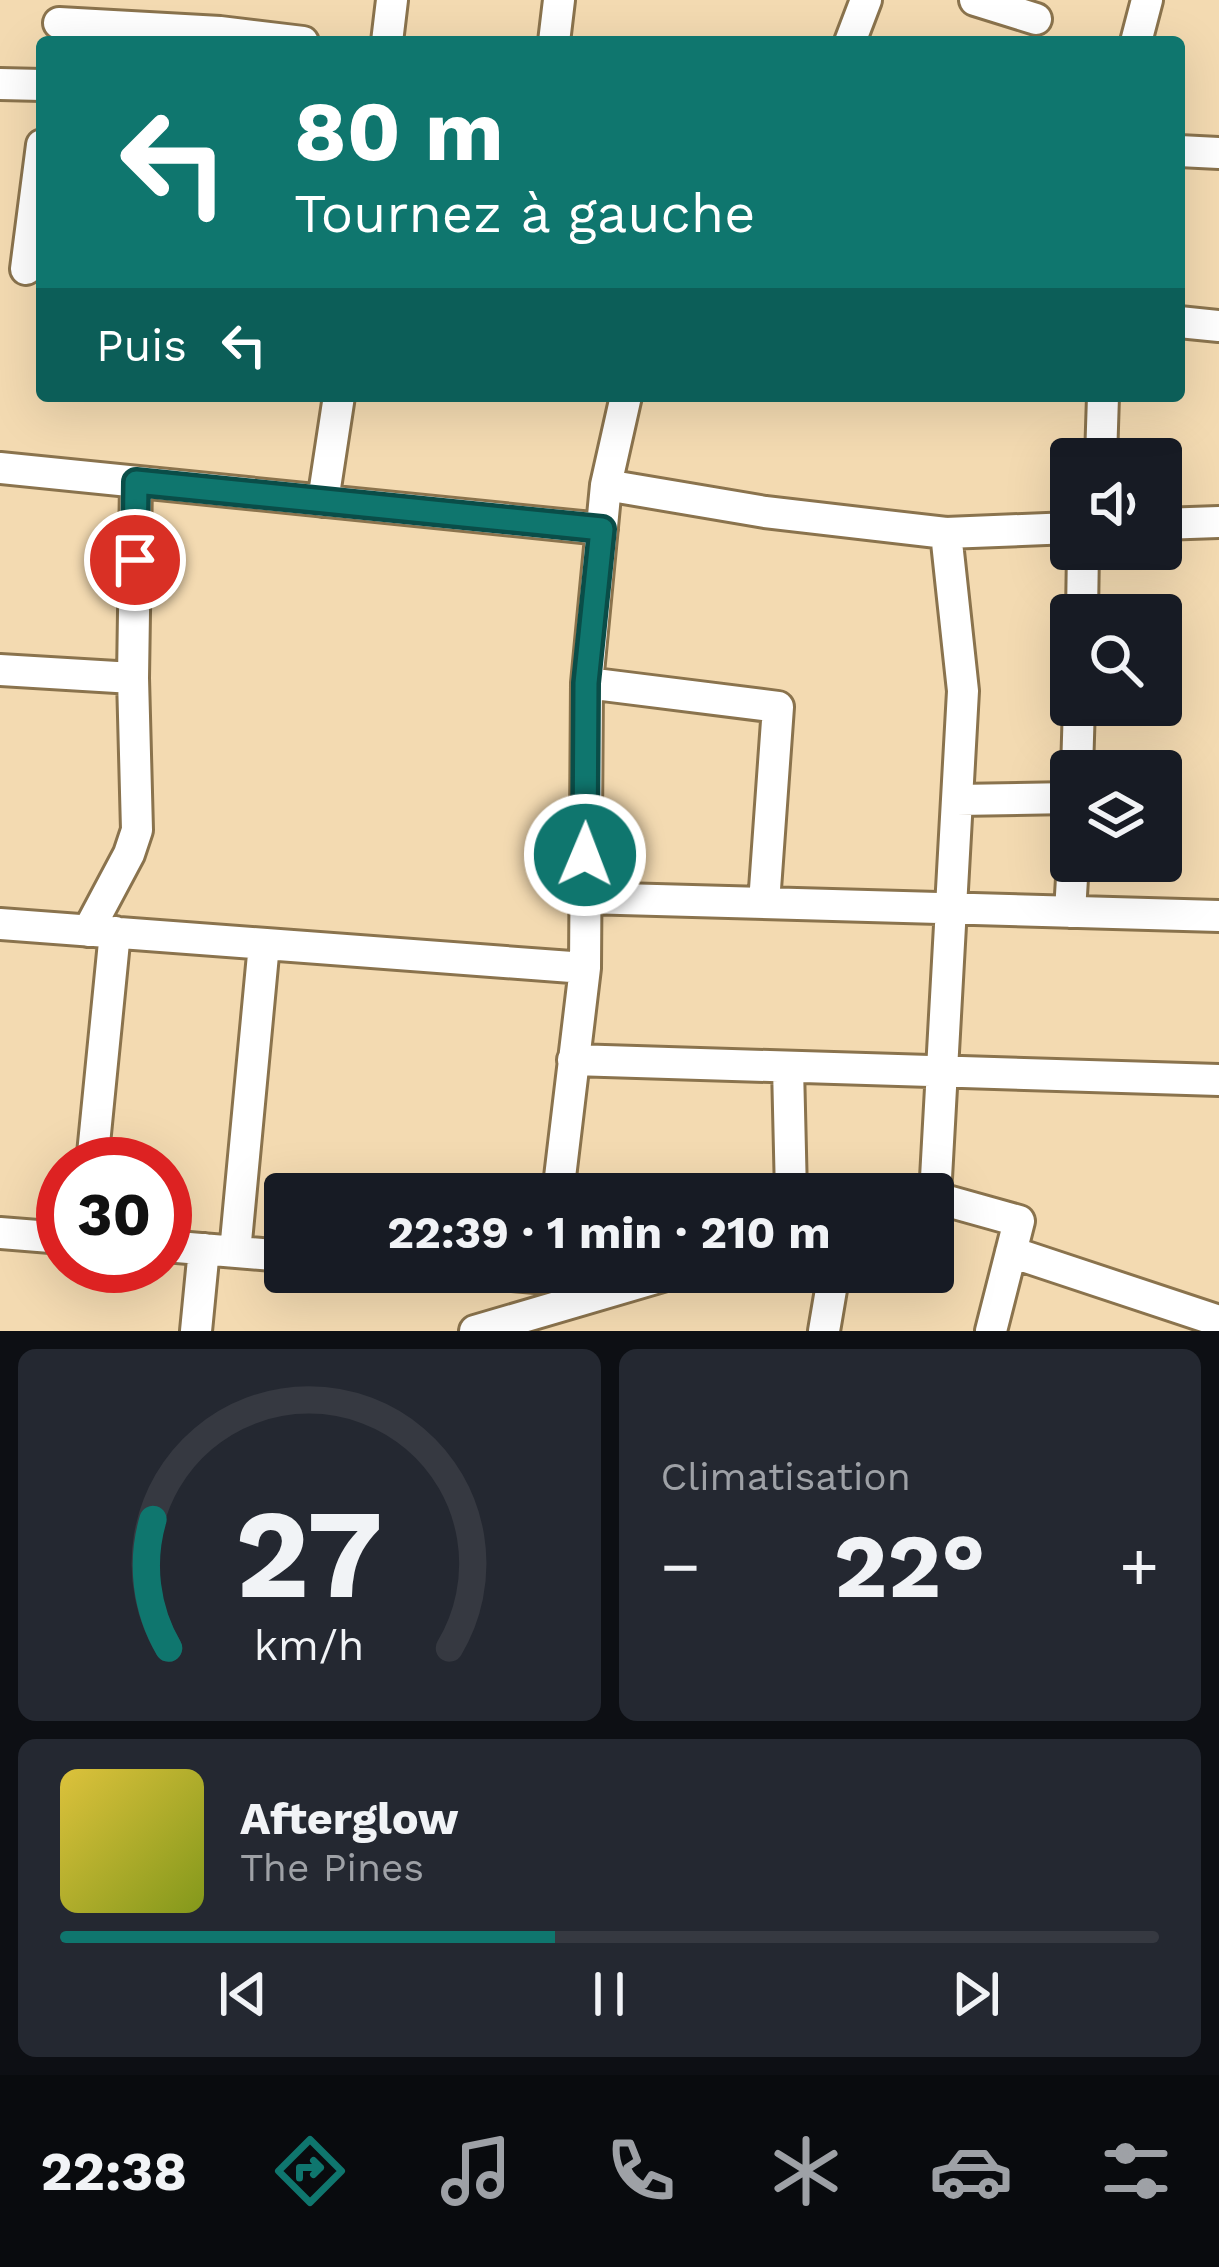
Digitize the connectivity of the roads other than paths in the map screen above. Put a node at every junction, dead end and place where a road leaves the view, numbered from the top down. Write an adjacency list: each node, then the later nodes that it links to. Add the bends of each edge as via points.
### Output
1 (225, 0): 10 (street)
2 (392, 0): 11 (street)
3 (559, 0): 12 (street)
4 (866, 0): 13 (street)
5 (975, 0): 7 (street)
6 (1147, 0): 14 (street)
7 (1037, 20)
8 (59, 22): 9 (street)
9 (208, 36)
10 (219, 36)
11 (388, 36)
12 (555, 36)
13 (852, 36)
14 (1138, 36)
15 (0, 84): 16 (street)
16 (36, 85)
17 (1185, 151): 18 (street)
18 (1219, 153)
19 (36, 185): 20 (street)
20 (23, 269)
21 (1185, 323): 22 (street)
22 (1219, 326)
23 (338, 402): 30 (street)
24 (625, 402): 29 (street)
25 (1103, 402): 26 (street)
26 (1102, 438)
27 (0, 468): 28 (street)
28 (136, 482): 30 (street); 37 (street)
29 (606, 485): 33 (street); 35 (street)
30 (323, 501): 33 (street)
31 (1219, 522): 32 (street)
32 (1182, 523)
33 (602, 529): 38 (street)
34 (1050, 529): 35 (street)
35 (946, 533): 40 (street, via 963,691)
36 (0, 670): 37 (street)
37 (133, 678): 48 (street, via 137,830)
38 (586, 683): 42 (street); 43 (street, via 778,707)
39 (1050, 798): 40 (street)
40 (957, 800): 44 (street)
41 (1072, 882): 45 (street)
42 (585, 898): 43 (street); 50 (street)
43 (764, 903): 44 (street)
44 (951, 909): 45 (street); 53 (street)
45 (1070, 912): 46 (street)
46 (1219, 916)
47 (0, 924): 48 (street)
48 (101, 932): 49 (street); 55 (street)
49 (263, 944): 50 (street); 63 (street)
50 (584, 968): 51 (street)
51 (573, 1060): 52 (street); 56 (street)
52 (788, 1066): 53 (street); 57 (street)
53 (942, 1071): 54 (street); 58 (street)
54 (1219, 1080)
55 (93, 1137)
56 (560, 1173)
57 (791, 1173)
58 (935, 1173)
59 (954, 1202): 64 (street, via 1019,1221)
60 (0, 1232): 61 (street)
61 (36, 1235)
62 (192, 1248): 63 (street)
63 (219, 1251): 65 (street); 70 (street)
64 (1011, 1252): 69 (street); 73 (street)
65 (264, 1254)
66 (620, 1293): 68 (street)
67 (830, 1293): 72 (street)
68 (546, 1321): 71 (street)
69 (1219, 1322)
70 (196, 1331)
71 (476, 1331)
72 (824, 1331)
73 (992, 1331)

